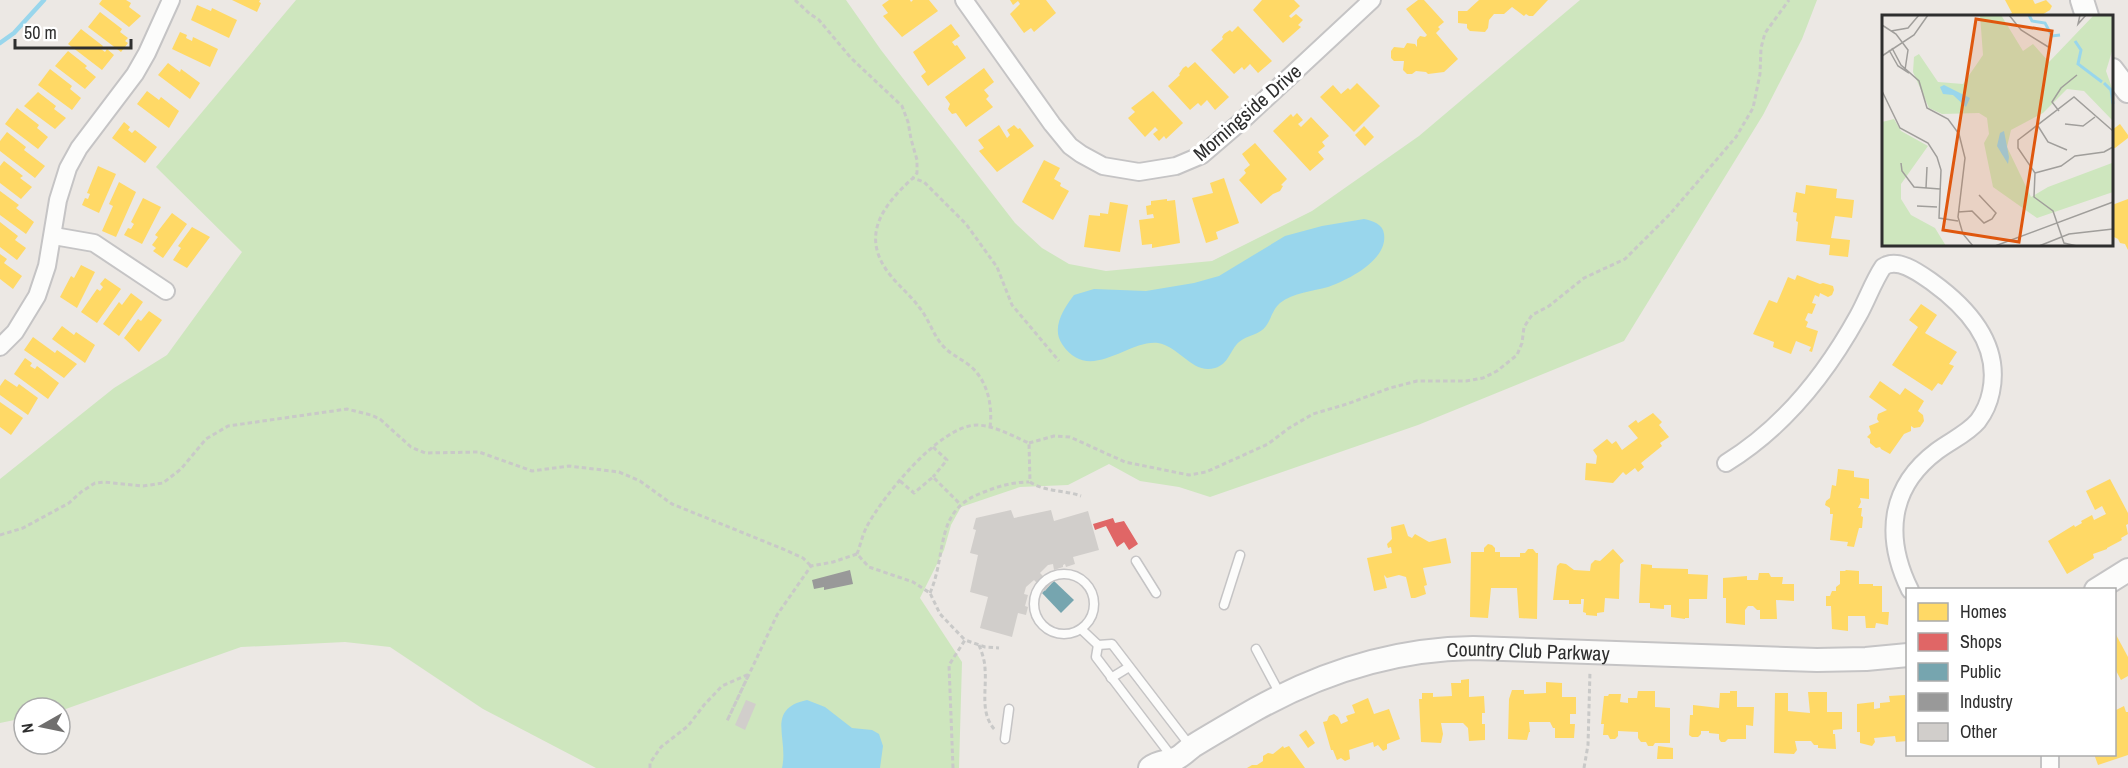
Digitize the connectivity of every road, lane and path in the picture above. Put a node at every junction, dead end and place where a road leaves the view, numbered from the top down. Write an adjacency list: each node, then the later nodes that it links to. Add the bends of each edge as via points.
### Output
1 (171, 0): 11 (street, via 135,74 68,168 58,200)
2 (795, 0): 10 (path, via 902,106 917,160)
3 (964, 0): 4 (street, Morningside Drive, via 1070,146 1097,164 1139,172 1166,169 1202,154)
4 (1372, 0)
5 (1789, 0): 16 (path, via 1765,33 1753,108 1736,137 1670,214 1625,259 1584,278 1532,315 1524,327 1517,355 1497,371 1466,381 1417,381 1390,388 1314,414 1268,444 1225,465 1189,475 1125,462 1070,437 1054,436)
6 (2082, 0): 7 (street)
7 (2086, 15)
8 (2113, 71): 9 (street)
9 (2128, 91)
10 (913, 178): 14 (path, via 924,182 966,224 998,267 1012,305); 15 (path, via 882,211 877,252 891,276 927,316 941,345 972,367 987,390 991,401)
11 (54, 236): 12 (street, via 94,243); 13 (street, via 37,296 15,332)
12 (166, 291)
13 (0, 347)
14 (1059, 361)
15 (990, 427): 16 (path); 17 (path, via 957,429)
16 (1029, 443): 21 (path)
17 (933, 447): 19 (path, via 947,460); 20 (path)
18 (1726, 463): 30 (street, via 1772,429 1821,374 1857,319 1883,267 1896,263 1924,276 1973,320 1988,346 1994,375 1987,405 1978,420 1917,469 1901,497 1894,541)
19 (933, 477): 20 (path, via 914,494); 23 (path)
20 (900, 482): 25 (path, via 867,527)
21 (1030, 482): 22 (path, via 1038,488); 23 (path, via 1001,486 973,495)
22 (1081, 496)
23 (960, 504): 33 (path, via 947,526)
24 (0, 535): 28 (path, via 42,518 95,483 164,483 206,439 228,426 347,409 380,419 411,447 425,453 479,453 532,471 569,466 619,472 640,481 672,504 783,549)
25 (857, 555): 28 (path); 33 (path, via 869,567 913,582)
26 (1240, 555): 34 (lane)
27 (1136, 561): 32 (lane)
28 (811, 566): 49 (path, via 777,615 727,721 749,674 722,686 688,726 661,747)
29 (2128, 570): 31 (street)
30 (1909, 588)
31 (2099, 588)
32 (1156, 592)
33 (930, 593): 36 (path, via 940,614)
34 (1224, 606)
35 (1081, 629): 35 (lane, via 1057,634 1048,631 1036,617 1036,590 1049,577 1076,576 1090,589 1092,616); 38 (lane)
36 (965, 640): 37 (path); 50 (path, via 949,664)
37 (979, 645): 39 (path); 47 (path, via 985,668 988,719 997,733)
38 (1098, 645): 42 (lane, via 1112,644); 44 (lane, via 1096,657)
39 (999, 648)
40 (1256, 649): 45 (lane)
41 (1906, 655): 45 (street, Country Club Parkway, via 1817,660 1462,649 1364,663)
42 (1129, 667): 44 (lane); 48 (lane)
43 (1590, 668): 52 (path)
44 (1111, 678): 48 (lane)
45 (1281, 696): 48 (street, Country Club Parkway)
46 (1009, 709): 47 (lane)
47 (1005, 737)
48 (1179, 758): 51 (street, Country Club Parkway)
49 (650, 768)
50 (953, 768)
51 (1149, 768)
52 (1584, 768)

